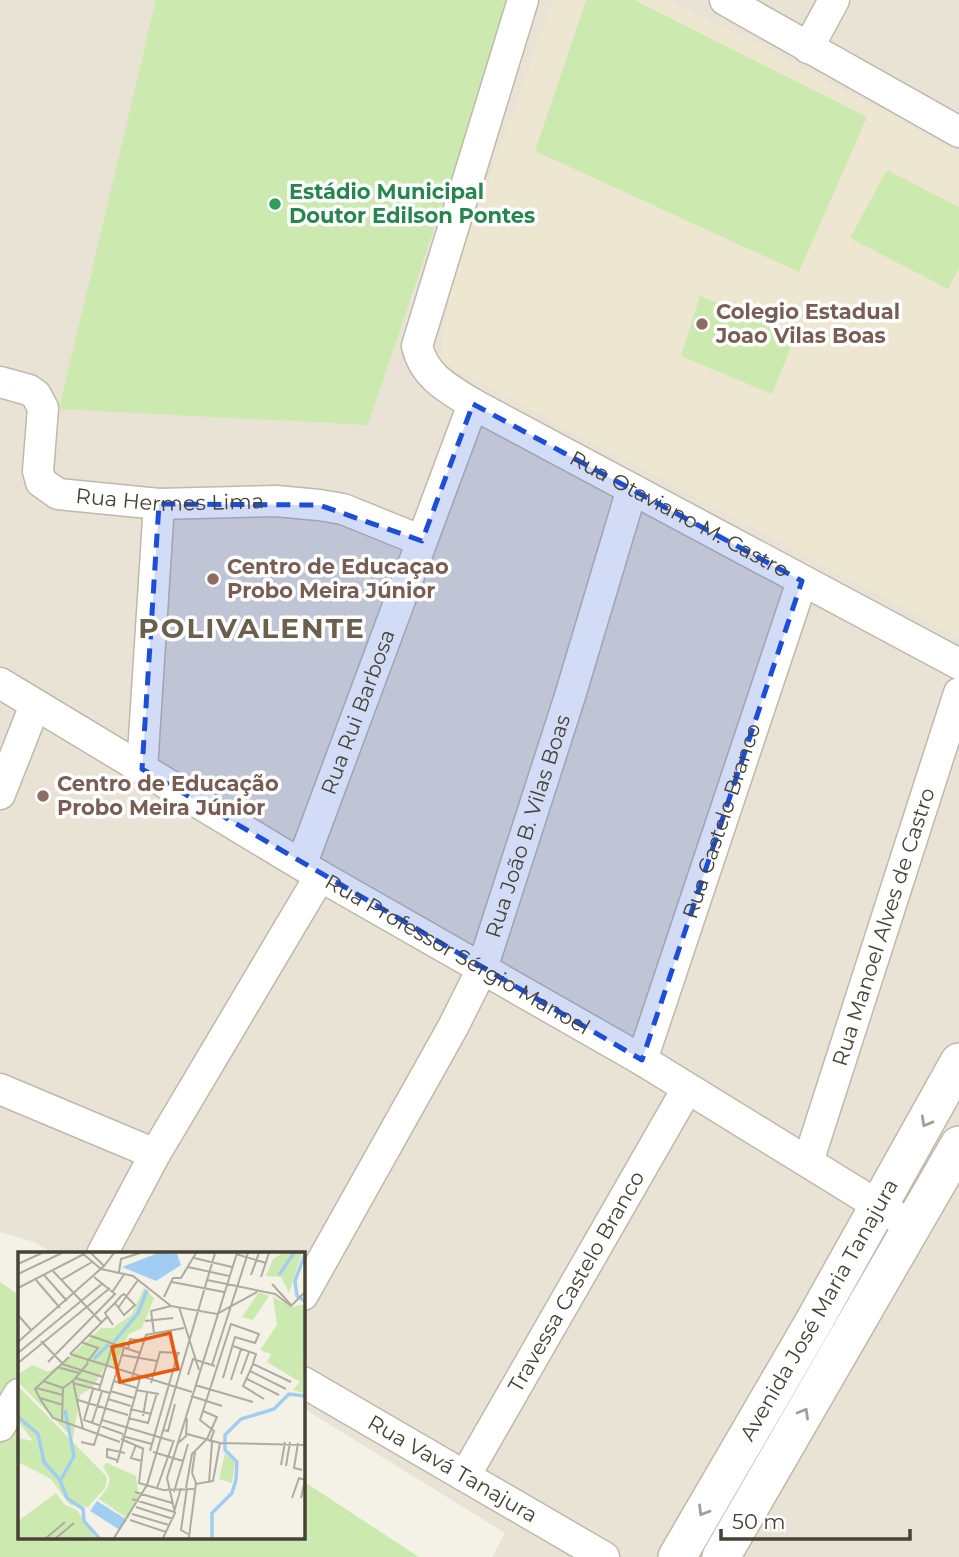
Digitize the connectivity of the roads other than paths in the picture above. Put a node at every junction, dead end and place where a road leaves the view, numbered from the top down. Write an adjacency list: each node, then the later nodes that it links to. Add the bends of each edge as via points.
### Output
1 (523, 0): 7 (street, Rua Otaviano M. Castro, via 416,346 427,371)
2 (725, 0): 4 (street)
3 (834, 0): 4 (street)
4 (808, 48): 5 (street)
5 (959, 132)
6 (0, 382): 9 (street, Rua Hermes Lima, via 29,390 43,408 38,471 48,489 58,494)
7 (473, 404): 8 (street, Rua Otaviano M. Castro); 10 (street, Rua Rui Barbosa)
8 (632, 489): 11 (street, Rua Otaviano M. Castro); 19 (street, Rua João B. Vilas Boas)
9 (159, 503): 10 (street, Rua Hermes Lima, via 319,505 344,509); 16 (street)
10 (422, 541): 18 (street, Rua Rui Barbosa)
11 (802, 581): 12 (street, Rua Otaviano M. Castro); 20 (street, Rua Castelo Branco)
12 (959, 664)
13 (0, 683): 15 (street, Rua Professor Sérgio Manoel)
14 (959, 694): 26 (street, Rua Manoel Alves de Castro)
15 (35, 705): 16 (street, Rua Professor Sérgio Manoel); 17 (street)
16 (142, 769): 18 (street, Rua Professor Sérgio Manoel)
17 (0, 794)
18 (311, 870): 19 (street, Rua Professor Sérgio Manoel); 25 (street, Rua Rui Barbosa)
19 (482, 969): 20 (street, Rua Professor Sérgio Manoel); 30 (street, Rua João B. Vilas Boas)
20 (642, 1060): 23 (street, Rua Professor Sérgio Manoel)
21 (959, 1062): 27 (street, Avenida José Maria Tanajura, one-way to 27)
22 (0, 1089): 25 (street)
23 (687, 1089): 26 (street, Rua Professor Sérgio Manoel); 36 (street, Travessa Castelo Branco)
24 (959, 1145): 28 (street, Avenida José Maria Tanajura)
25 (155, 1154): 29 (street, Rua Rui Barbosa)
26 (808, 1162): 27 (street, Rua Professor Sérgio Manoel)
27 (880, 1206): 28 (street, Rua Professor Sérgio Manoel); 34 (street, Avenida José Maria Tanajura)
28 (913, 1227): 35 (street, Avenida José Maria Tanajura, one-way to 28)
29 (105, 1252)
30 (304, 1292)
31 (304, 1383): 36 (street, Rua Vavá Tanajura)
32 (18, 1396): 33 (street)
33 (0, 1426)
34 (742, 1442): 35 (street); 38 (street, Avenida José Maria Tanajura, one-way to 38)
35 (776, 1462): 39 (street, Avenida José Maria Tanajura)
36 (466, 1476): 37 (street, Rua Vavá Tanajura)
37 (604, 1557)
38 (677, 1557)
39 (721, 1557)

